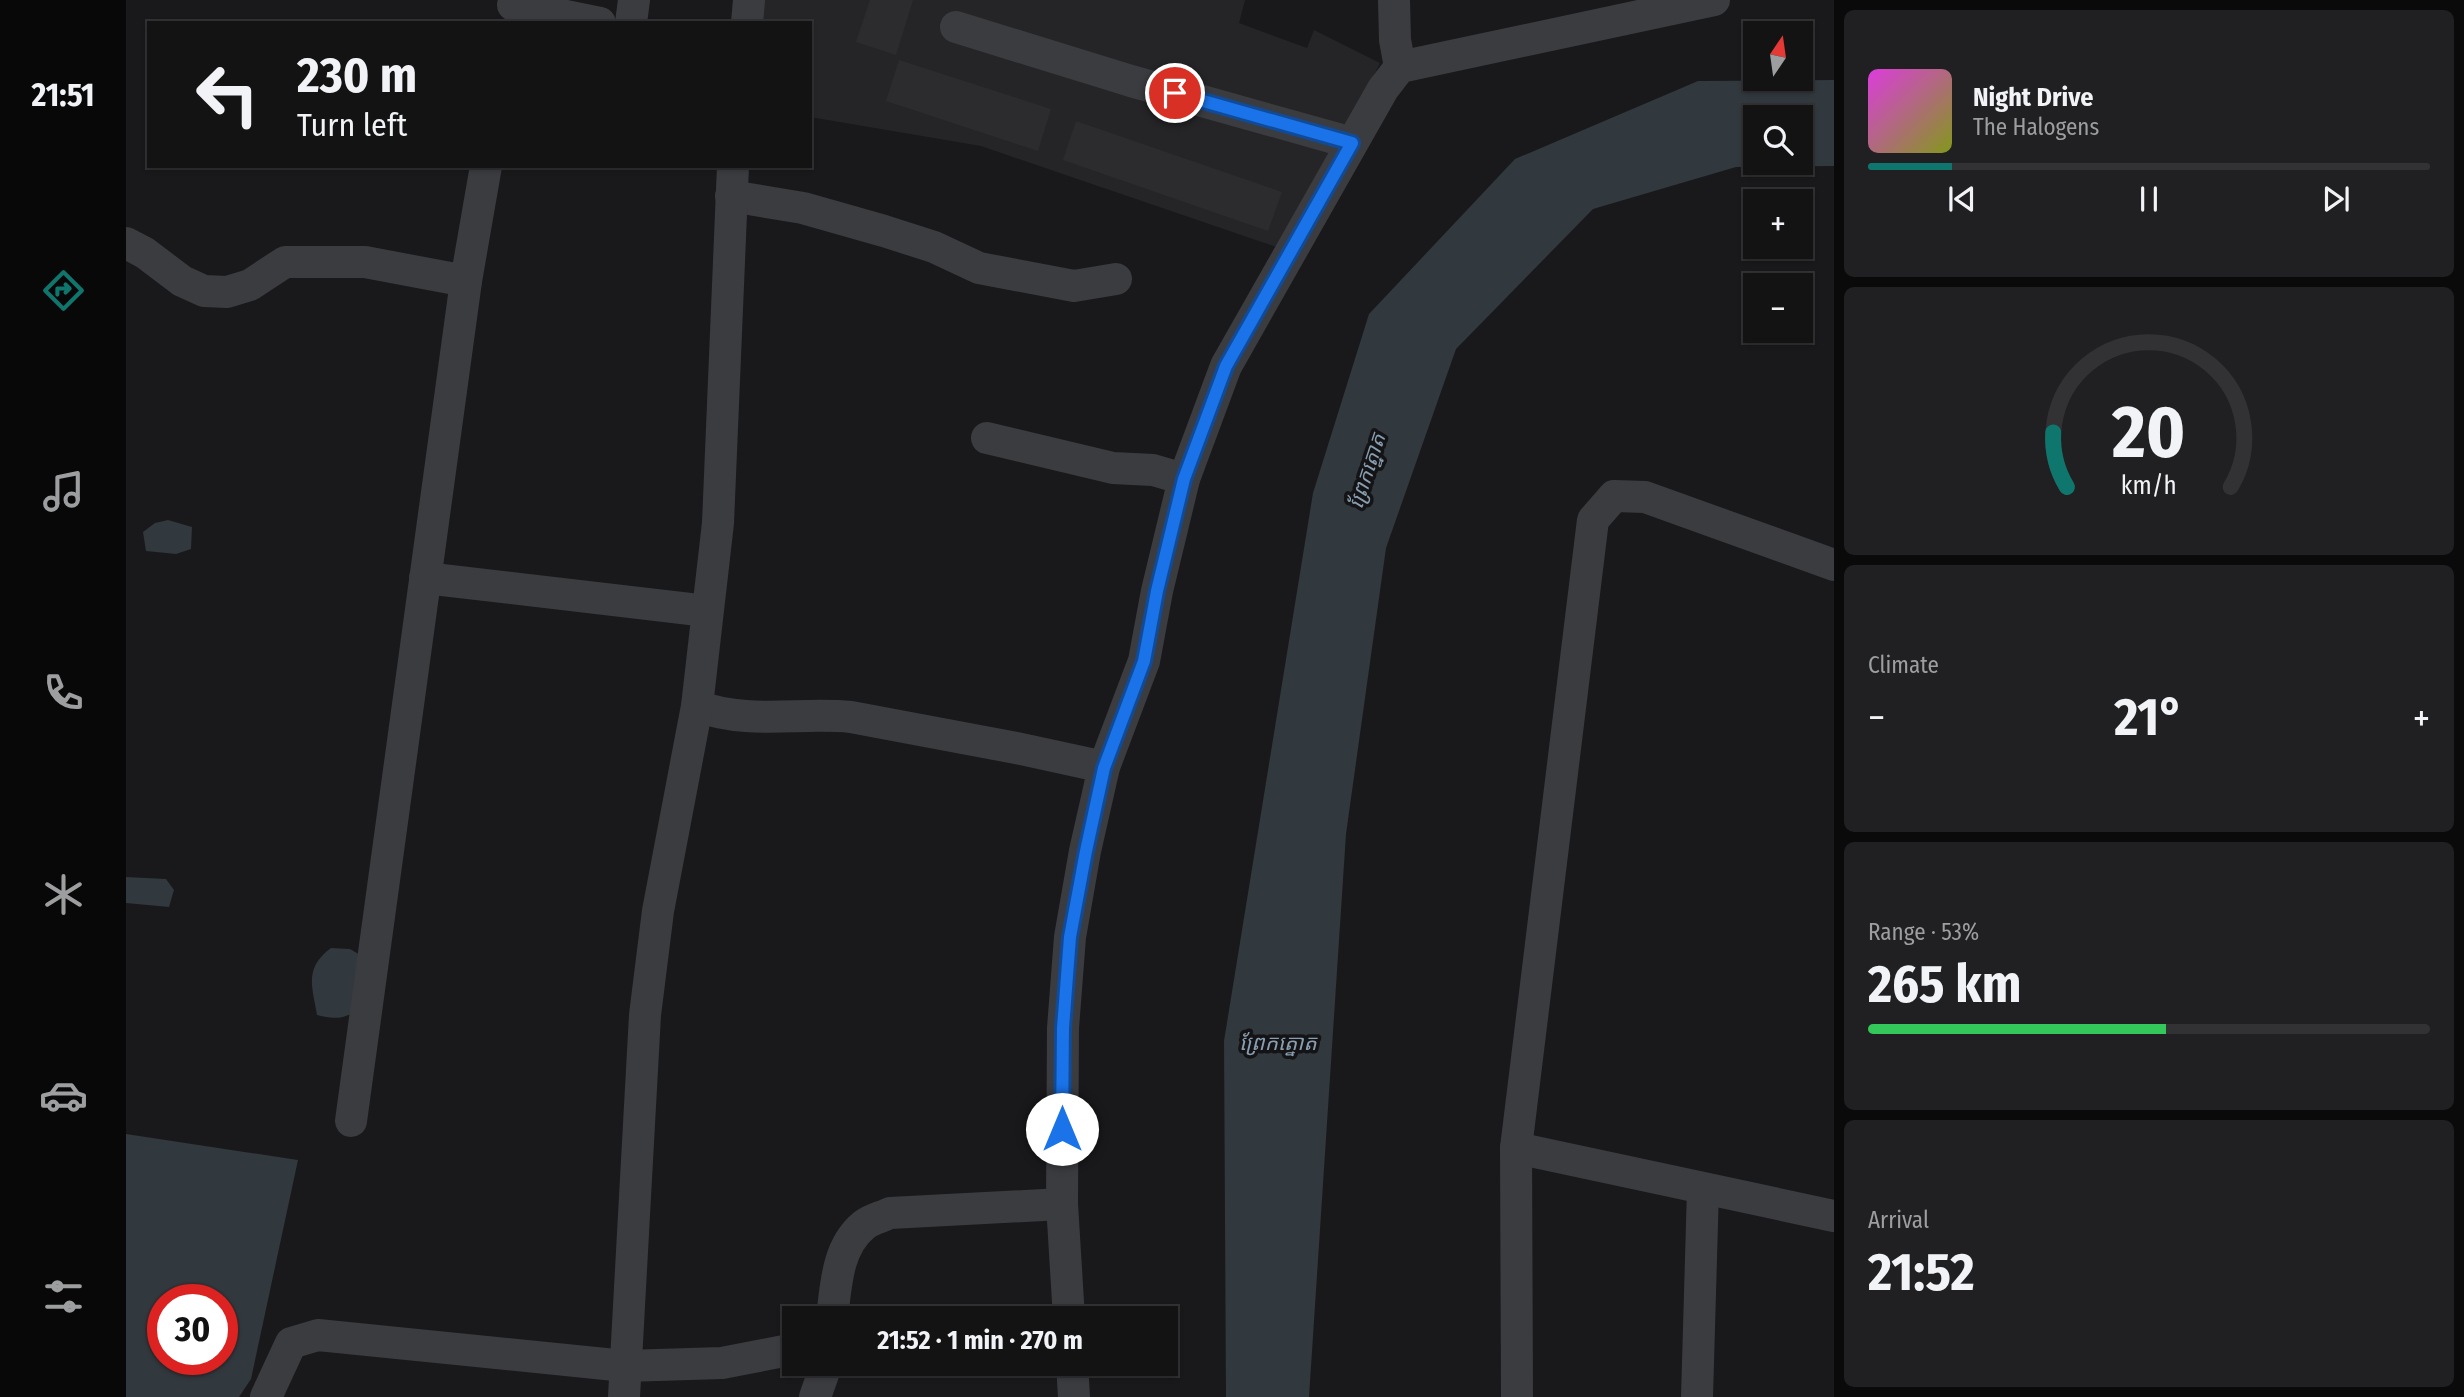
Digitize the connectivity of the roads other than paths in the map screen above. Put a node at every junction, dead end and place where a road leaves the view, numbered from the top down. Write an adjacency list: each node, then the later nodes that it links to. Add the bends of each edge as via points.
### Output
1 (634, 0): 7 (street)
2 (749, 0): 8 (street)
3 (1394, 0): 10 (street)
4 (1714, 0): 10 (street)
5 (513, 9): 6 (street)
6 (588, 21)
7 (631, 21)
8 (747, 21)
9 (956, 27): 11 (street)
10 (1400, 67): 11 (street)
11 (1352, 143): 18 (street, via 1226,366)
12 (486, 168): 16 (street)
13 (732, 181): 15 (street, via 803,208 933,247 979,268 1074,286); 21 (street, via 718,523)
14 (126, 243): 16 (street, via 182,281 204,290 227,292 250,285 285,262 365,262)
15 (1116, 278)
16 (466, 281): 20 (street)
17 (987, 438): 18 (street, via 1113,468 1153,470)
18 (1184, 479): 23 (street, via 1144,661)
19 (1834, 565): 25 (street, via 1645,497 1614,496 1593,520)
20 (425, 578): 21 (street); 24 (street)
21 (707, 611): 22 (street)
22 (697, 706): 23 (street, via 744,716 851,717); 32 (street, via 658,911 645,1015)
23 (1104, 768): 27 (street, via 1070,937 1063,1028)
24 (351, 1121)
25 (1516, 1148): 26 (street); 39 (street)
26 (1703, 1189): 28 (street); 40 (street)
27 (1062, 1204): 29 (street, via 890,1213 866,1223 849,1241 837,1273); 30 (street)
28 (1834, 1216)
29 (833, 1306)
30 (1068, 1306)
31 (782, 1351): 32 (street, via 722,1363)
32 (625, 1366): 35 (street, via 318,1335 291,1343); 36 (street)
33 (822, 1376): 37 (street)
34 (1073, 1376): 38 (street)
35 (266, 1397)
36 (624, 1397)
37 (815, 1397)
38 (1074, 1397)
39 (1517, 1397)
40 (1697, 1397)

